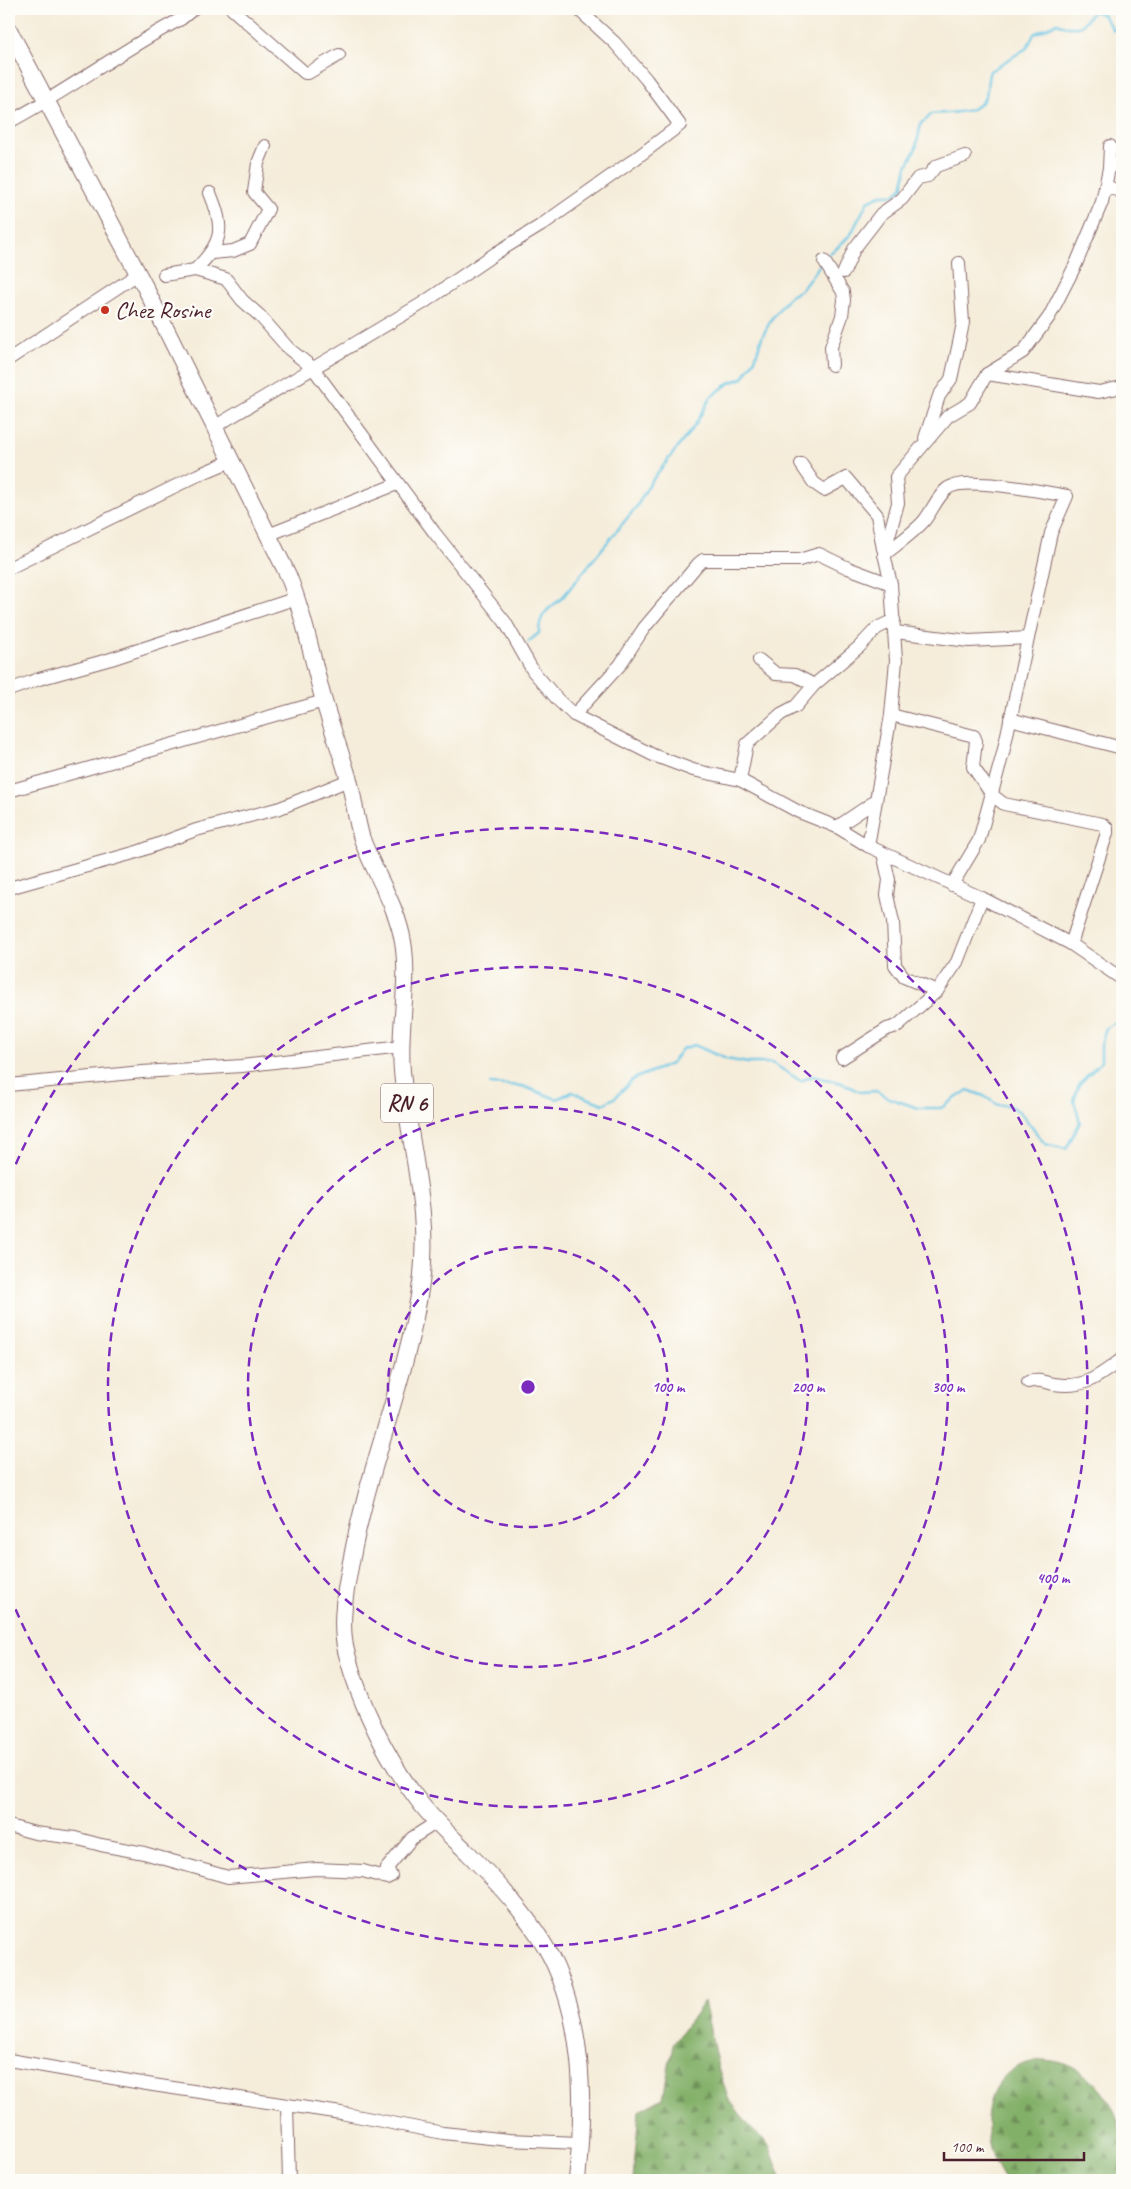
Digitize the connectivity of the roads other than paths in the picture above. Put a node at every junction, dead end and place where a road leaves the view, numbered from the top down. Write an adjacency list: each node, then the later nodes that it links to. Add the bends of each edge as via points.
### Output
1 (193, 9): 6 (street, via 69,85)
2 (232, 9): 5 (street, via 304,73)
3 (578, 9): 25 (street, via 615,43 680,125 540,226 423,303)
4 (9, 30): 6 (main road, RN 6)
5 (339, 55)
6 (48, 102): 7 (street); 19 (main road, RN 6)
7 (9, 122)
8 (265, 146): 14 (street, via 258,164 254,192 268,209 250,244 233,251)
9 (1110, 146): 11 (street)
10 (965, 156): 18 (street, via 936,166 928,176 918,178 902,199 881,214 854,249)
11 (1105, 186): 12 (street); 26 (street, via 1102,202 1076,264 1049,317 1023,352)
12 (1122, 192)
13 (210, 193): 14 (street, via 219,215 220,228)
14 (212, 253): 17 (street)
15 (824, 262): 24 (street, via 843,292 844,300 832,347)
16 (959, 263): 29 (street, via 963,323 960,344 950,379 939,396)
17 (195, 270): 20 (street); 25 (street, via 226,279 242,300)
18 (844, 272)
19 (138, 274): 22 (street); 28 (main road, RN 6)
20 (164, 275)
21 (9, 344): 22 (street)
22 (23, 348): 23 (street)
23 (9, 359)
24 (832, 364)
25 (313, 368): 28 (street); 32 (street)
26 (987, 374): 27 (street, via 1099,392); 29 (street, via 970,403 948,416)
27 (1122, 387)
28 (214, 427): 30 (main road, RN 6)
29 (922, 448): 34 (street, via 896,477 898,504)
30 (231, 461): 33 (main road, RN 6); 35 (street)
31 (801, 464): 34 (street, via 814,483 824,490 846,478 854,486 877,515)
32 (397, 484): 33 (street); 45 (street, via 505,622 533,671)
33 (268, 535): 37 (main road, RN 6)
34 (884, 554): 36 (street); 39 (street, via 922,523 942,495 954,486 977,484 1067,496 1051,533)
35 (9, 568)
36 (891, 584): 38 (street); 45 (street, via 819,554 799,560 703,560 644,628 620,666)
37 (297, 598): 42 (street); 43 (main road, RN 6)
38 (895, 626): 39 (street, via 969,641); 41 (street, via 877,628); 44 (street, via 896,661)
39 (1028, 638): 46 (street)
40 (759, 660): 41 (street, via 776,674 795,675)
41 (814, 685): 49 (street, via 796,706 780,714 747,744)
42 (9, 690)
43 (324, 702): 48 (main road, RN 6); 50 (street)
44 (891, 714): 51 (street, via 974,736 973,767); 52 (street)
45 (574, 715): 49 (street, via 653,755 693,770)
46 (1010, 719): 47 (street); 51 (street)
47 (1122, 748)
48 (349, 780): 57 (street, via 280,808 196,830 137,852); 62 (main road, RN 6, via 362,838 402,938)
49 (740, 780): 53 (street, via 799,812)
50 (9, 791)
51 (992, 796): 56 (street, via 979,840); 59 (street, via 1016,808 1102,824 1107,828)
52 (874, 802): 53 (street); 54 (street)
53 (837, 827): 54 (street)
54 (868, 846): 55 (street)
55 (883, 853): 56 (street); 61 (street, via 889,880 887,895 893,922 895,965 904,977)
56 (952, 885): 58 (street)
57 (9, 888)
58 (982, 898): 59 (street); 61 (street, via 956,962)
59 (1071, 944): 60 (street)
60 (1122, 979)
61 (937, 991): 63 (street, via 897,1026 886,1029)
62 (401, 1047): 64 (street, via 242,1066); 67 (main road, RN 6, via 422,1201 422,1279 415,1317 360,1517 344,1603 344,1638 358,1685 384,1745 421,1804)
63 (842, 1058)
64 (9, 1085)
65 (1122, 1359): 66 (street, via 1093,1381 1076,1385 1038,1379)
66 (1028, 1382)
67 (437, 1822): 68 (street, via 412,1838 387,1868 391,1876 387,1878 364,1871 316,1869 228,1878 144,1853); 71 (main road, RN 6, via 516,1905 555,1965 576,2036 581,2101)
68 (9, 1826)
69 (9, 2060): 70 (street)
70 (287, 2105): 71 (street, via 443,2133); 72 (street)
71 (579, 2144): 73 (main road, RN 6)
72 (289, 2180)
73 (577, 2180)

